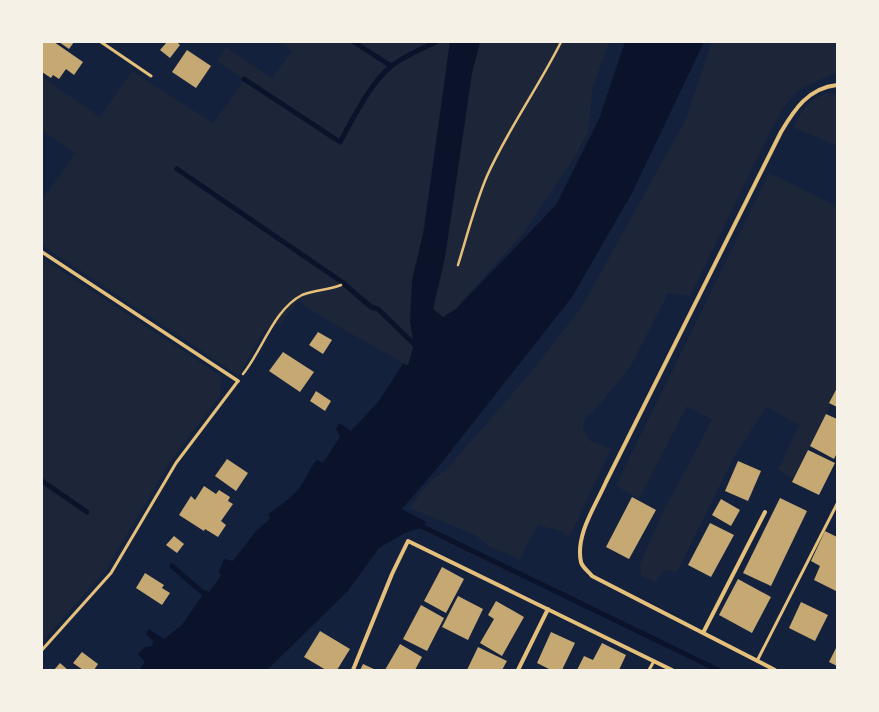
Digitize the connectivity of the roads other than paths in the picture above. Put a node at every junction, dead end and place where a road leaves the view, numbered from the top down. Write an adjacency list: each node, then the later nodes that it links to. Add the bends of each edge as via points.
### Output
1 (101, 42): 2 (lane)
2 (151, 76)
3 (837, 85): 9 (street, via 809,95 796,108 781,132 606,482 583,534 581,563 592,576)
4 (42, 252): 5 (street)
5 (238, 381): 10 (lane, via 176,463 111,573)
6 (837, 504): 12 (lane)
7 (765, 512): 9 (street)
8 (548, 609): 11 (street); 13 (street, via 408,541); 14 (street)
9 (703, 633): 12 (street)
10 (42, 650)
11 (654, 661): 15 (lane); 16 (street)
12 (757, 661): 17 (street)
13 (353, 670)
14 (518, 670)
15 (649, 670)
16 (672, 670)
17 (775, 670)

